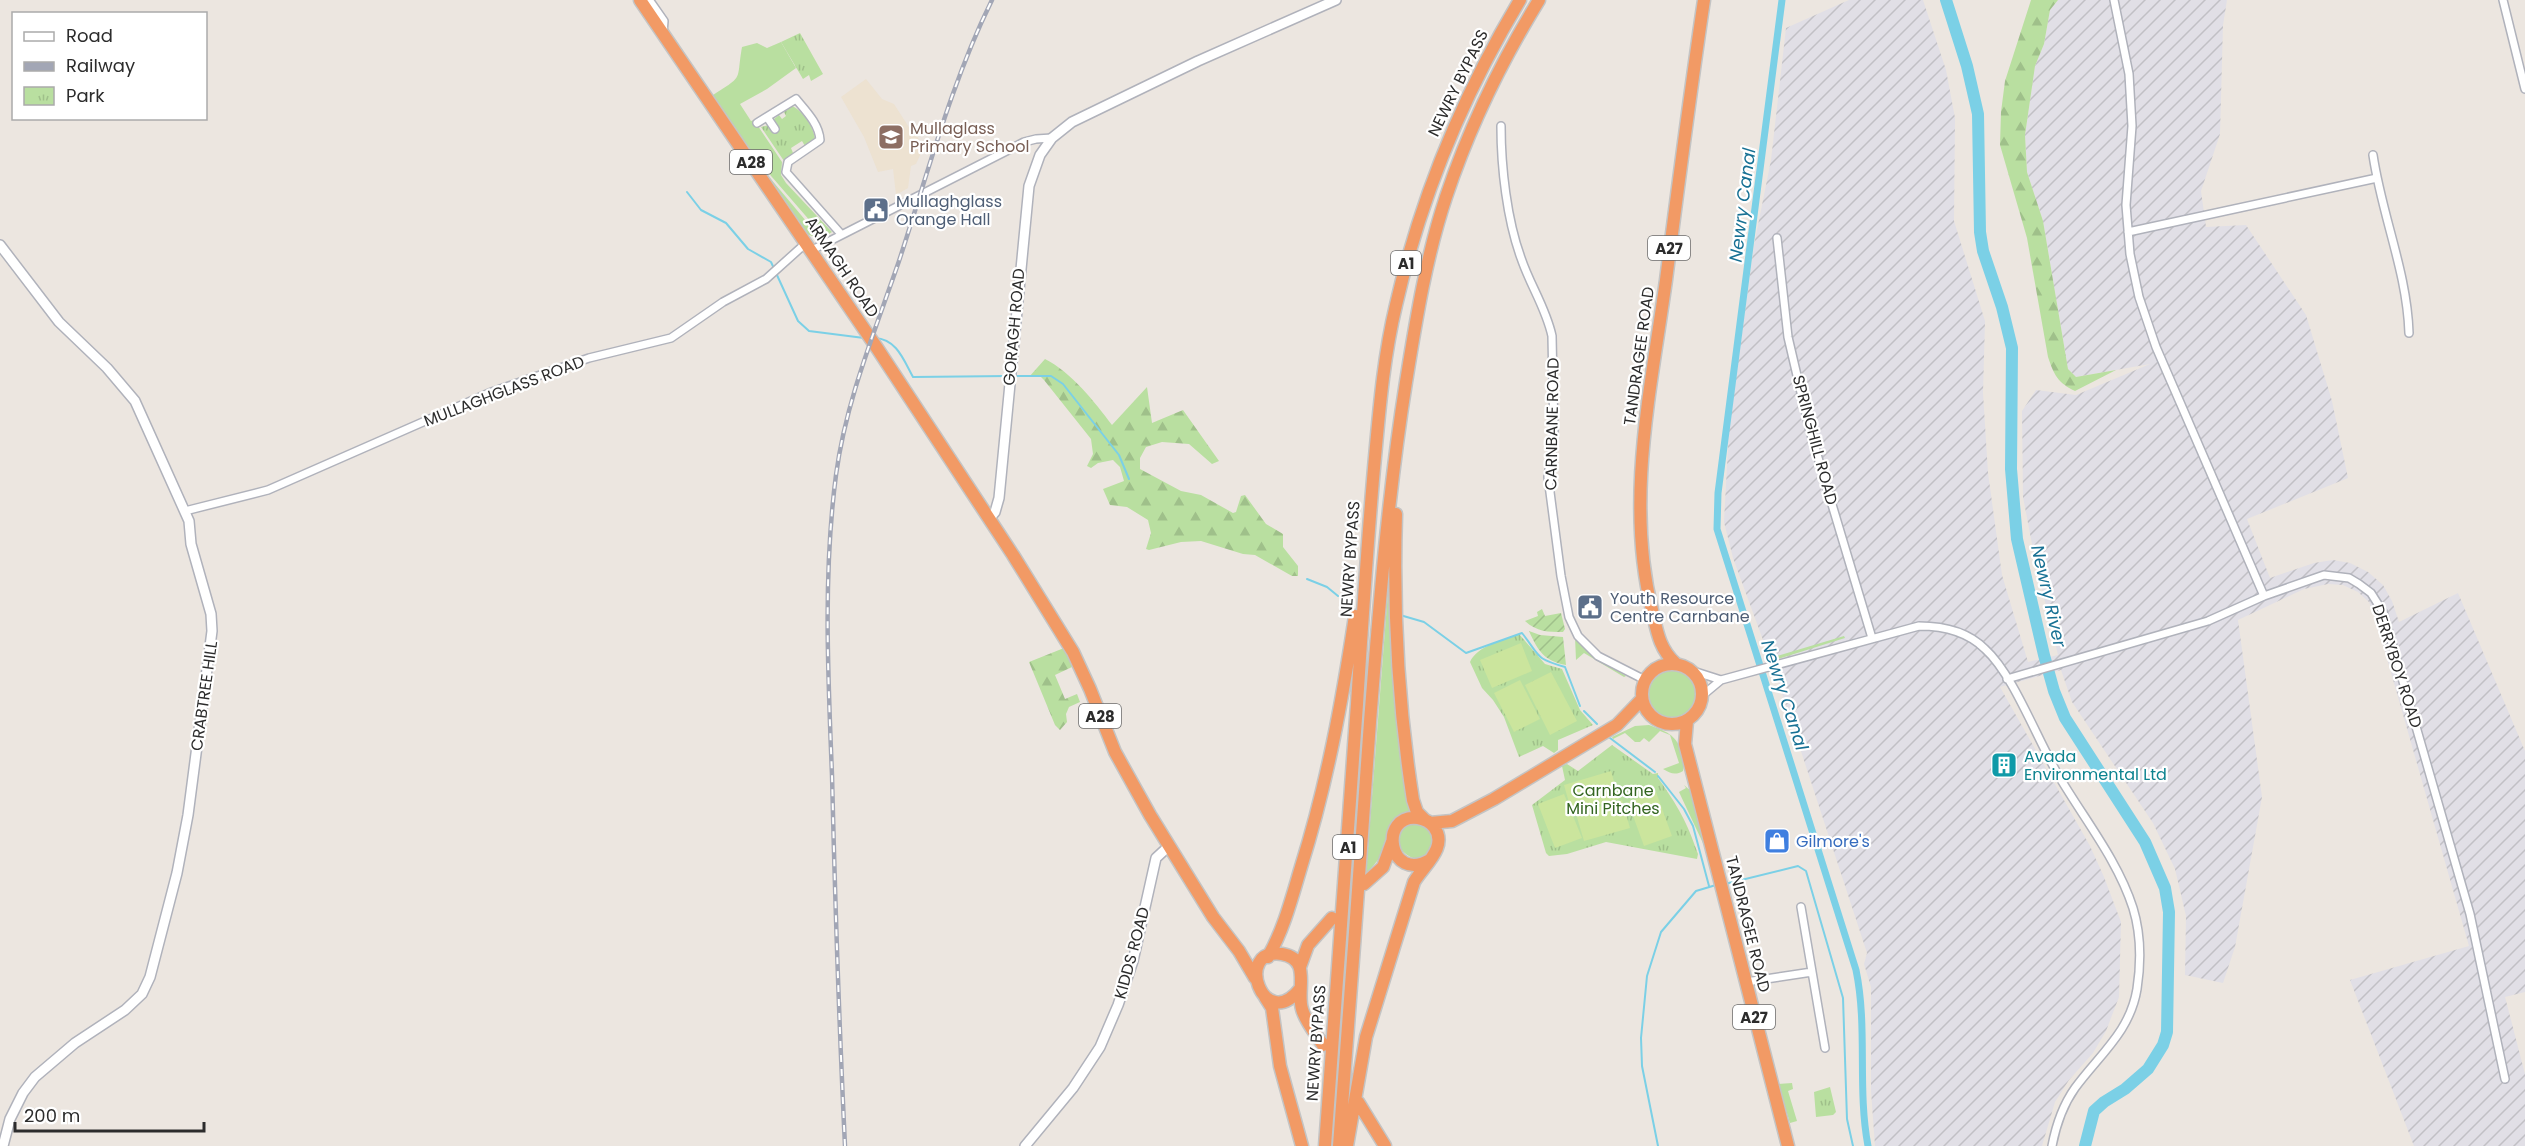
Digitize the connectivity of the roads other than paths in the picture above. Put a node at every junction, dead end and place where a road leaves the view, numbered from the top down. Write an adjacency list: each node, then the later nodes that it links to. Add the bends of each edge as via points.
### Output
1 (1336, 0): 15 (street, GORAGH ROAD, via 1072,122)
2 (1520, 0): 27 (highway, NEWRY BYPASS / A1, via 1484,61 1449,137 1406,262 1380,395)
3 (1539, 0): 24 (highway, NEWRY BYPASS / A1, via 1487,94 1446,198 1416,317)
4 (1704, 0): 30 (highway, TANDRAGEE ROAD / A27, via 1641,475 1642,559)
5 (2114, 0): 18 (street, via 2131,97)
6 (2503, 0): 8 (street)
7 (641, 1): 22 (highway, ARMAGH ROAD / A28)
8 (2525, 89)
9 (767, 117): 10 (street); 12 (street); 19 (street, via 796,99 819,130 820,140 788,162 786,172)
10 (758, 123)
11 (1501, 126): 13 (street, CARNBANE ROAD)
12 (775, 129)
13 (1501, 136): 14 (street); 33 (street, CARNBANE ROAD, via 1514,234 1552,336 1554,435 1548,477 1569,617 1578,636 1598,656)
14 (1491, 137)
15 (1052, 138): 19 (street, GORAGH ROAD, via 1024,142); 26 (street, GORAGH ROAD, via 1037,162 1029,186 999,498)
16 (2373, 155): 17 (street)
17 (2377, 178): 18 (street); 23 (street, via 2400,268)
18 (2128, 232): 28 (street, via 2148,328)
19 (841, 234): 22 (street, GORAGH ROAD)
20 (1778, 238): 29 (street, SPRINGHILL ROAD, via 1788,337 1809,427)
21 (0, 245): 25 (street, CRABTREE HILL, via 59,322 135,401)
22 (809, 247): 25 (street, MULLAGHGLASS ROAD, via 671,338 589,358 489,393 268,489); 26 (highway, ARMAGH ROAD / A28)
23 (2409, 333)
24 (1399, 429): 43 (highway, via 1395,559 1400,699 1413,800 1417,812); 74 (highway, NEWRY BYPASS / A1, via 1377,629)
25 (185, 512): 70 (street, CRABTREE HILL, via 211,615 211,653 183,843 150,977 142,994 125,1010 75,1044 22,1093)
26 (989, 519): 47 (highway, ARMAGH ROAD / A28, via 1073,652 1117,757)
27 (1367, 547): 57 (highway, via 1328,772 1290,904); 73 (highway, NEWRY BYPASS / A1)
28 (2264, 596): 34 (street, DERRYBOY ROAD, via 2208,621); 68 (street, DERRYBOY ROAD, via 2310,579 2337,575 2360,584 2378,602 2470,915)
29 (1872, 638): 34 (street, via 1918,626 1948,628 1975,640); 35 (street)
30 (1660, 645): 31 (highway, TANDRAGEE ROAD / A27); 33 (highway)
31 (1675, 663): 32 (highway, A27); 33 (highway, via 1657,667)
32 (1693, 671): 35 (street); 36 (highway)
33 (1648, 676): 37 (highway)
34 (2007, 679): 78 (street, via 2060,778 2120,877 2137,925 2138,975 2132,1009 2116,1040 2065,1104)
35 (1721, 680): 36 (street)
36 (1703, 695): 39 (highway, A27, via 1698,710)
37 (1642, 699): 38 (highway); 41 (highway)
38 (1657, 720): 40 (highway); 41 (highway, via 1635,719)
39 (1687, 721): 40 (highway); 42 (highway, TANDRAGEE ROAD / A27)
40 (1672, 724): 42 (highway, TANDRAGEE ROAD / A27)
41 (1617, 725): 44 (highway)
42 (1685, 744): 61 (highway, TANDRAGEE ROAD / A27)
43 (1428, 821): 44 (highway); 45 (highway); 46 (highway, via 1417,818 1402,822)
44 (1452, 821): 45 (highway)
45 (1439, 841): 48 (highway)
46 (1392, 842): 49 (highway, via 1397,856); 50 (highway)
47 (1169, 846): 55 (highway, A28); 71 (street, KIDDS ROAD, via 1156,858 1133,961 1100,1047 1073,1088)
48 (1430, 860): 49 (highway); 75 (highway, via 1414,882 1376,1001)
49 (1409, 864): 50 (highway)
50 (1383, 867): 51 (highway)
51 (1364, 884)
52 (1801, 907): 59 (street)
53 (1332, 918): 54 (highway)
54 (1308, 945): 56 (highway); 58 (highway)
55 (1239, 951): 57 (highway); 60 (highway, A28)
56 (1282, 954): 57 (highway); 58 (highway)
57 (1266, 958): 60 (highway)
58 (1300, 967): 62 (highway)
59 (1812, 972): 61 (street); 67 (street)
60 (1255, 978): 63 (highway, A28)
61 (1746, 982): 77 (highway, TANDRAGEE ROAD / A27)
62 (1300, 989): 64 (highway); 65 (highway)
63 (1265, 997): 64 (highway); 72 (highway, via 1272,1008 1280,1066)
64 (1280, 1001): 65 (highway)
65 (1302, 1011): 66 (highway)
66 (1323, 1045)
67 (1825, 1048)
68 (2505, 1079)
69 (1358, 1102): 76 (highway)
70 (3, 1146)
71 (1025, 1146)
72 (1302, 1146)
73 (1325, 1146)
74 (1339, 1146)
75 (1347, 1146)
76 (1385, 1146)
77 (1788, 1146)
78 (2052, 1146)

